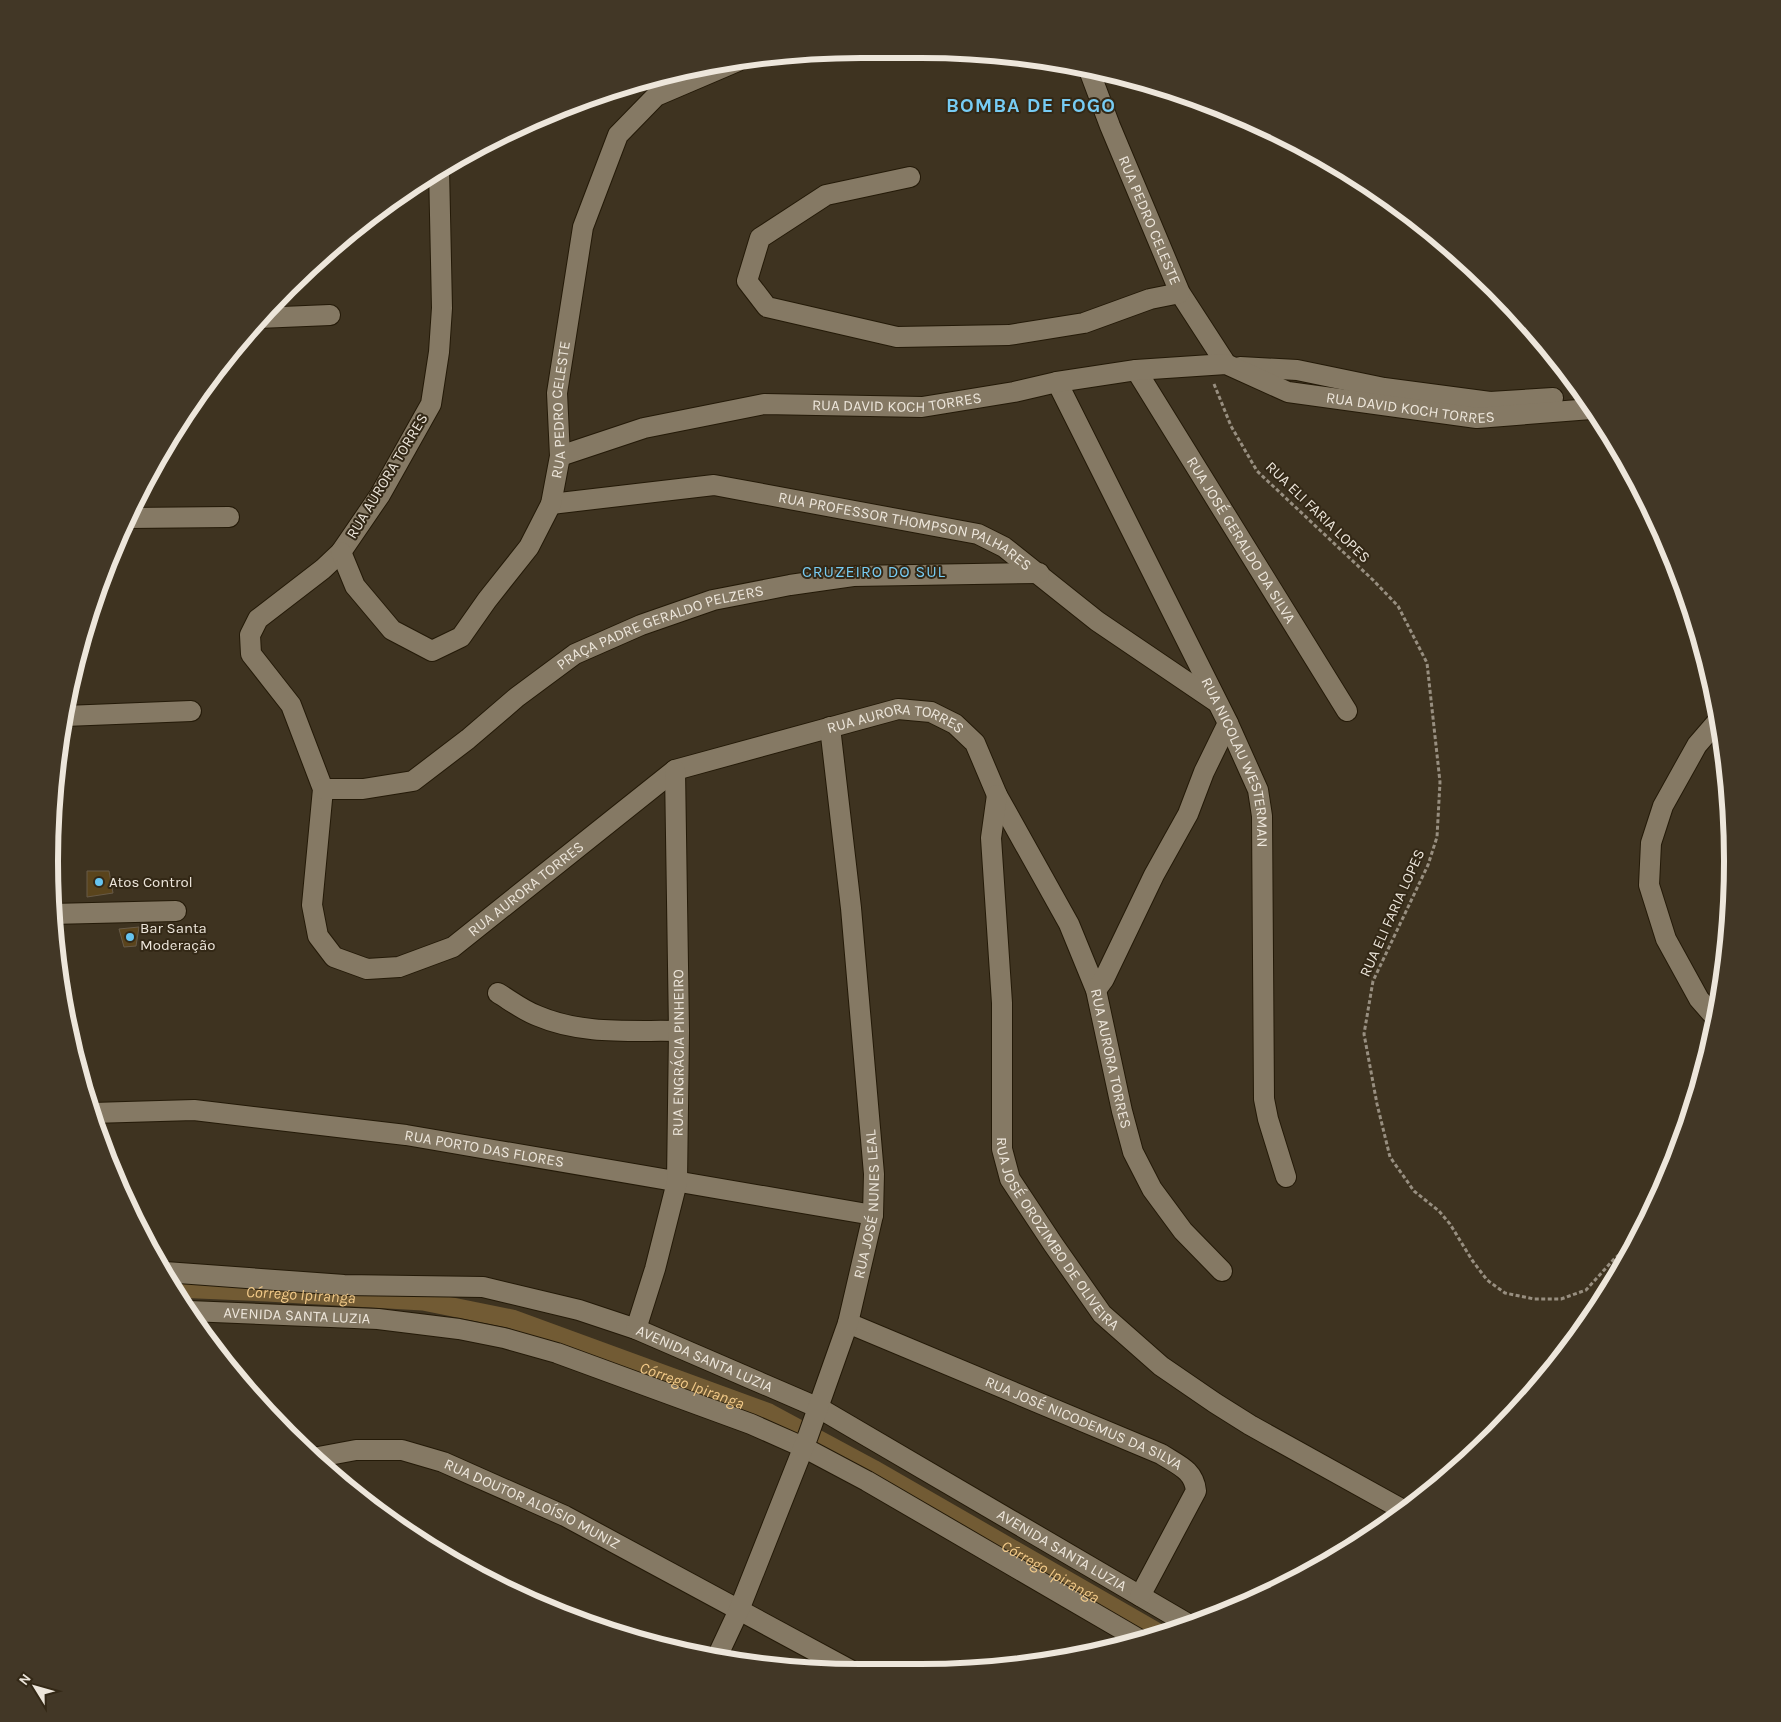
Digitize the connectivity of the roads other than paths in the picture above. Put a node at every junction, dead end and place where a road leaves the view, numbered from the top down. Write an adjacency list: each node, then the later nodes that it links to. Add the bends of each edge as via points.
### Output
1 (714, 71): 13 (street, RUA PEDRO CELESTE, via 656,96 618,135 583,227 557,392)
2 (1091, 76): 5 (street, RUA PEDRO CELESTE)
3 (910, 177): 5 (street, via 826,195 760,238 748,281 767,307 897,337 1009,335 1084,323 1150,299)
4 (439, 178): 17 (street, RUA AURORA TORRES, via 442,308 431,404 380,495)
5 (1180, 293): 8 (street, RUA PEDRO CELESTE)
6 (330, 315): 7 (street)
7 (270, 318)
8 (1231, 366): 9 (street, RUA DAVID KOCH TORRES); 11 (street, RUA DAVID KOCH TORRES, via 1297,370 1384,388 1490,402); 12 (street, RUA DAVID KOCH TORRES, via 1288,392 1478,418)
9 (1136, 370): 10 (street, RUA DAVID KOCH TORRES); 21 (street, RUA JOSÉ GERALDO DA SILVA)
10 (1057, 382): 13 (street, RUA DAVID KOCH TORRES, via 922,407 764,404 644,428); 19 (street, RUA NICOLAU WESTERMAN)
11 (1575, 397)
12 (1584, 410)
13 (560, 456): 14 (street, RUA PEDRO CELESTE)
14 (551, 504): 17 (street, RUA PEDRO CELESTE, via 529,547 461,637 432,651 392,630 355,586); 18 (street, RUA PROFESSOR THOMPSON PALHARES, via 714,485 978,534 1004,546)
15 (229, 517): 16 (street)
16 (135, 518)
17 (341, 552): 27 (street, RUA AURORA TORRES, via 258,619 250,635 251,654 291,705)
18 (1039, 573): 19 (street, RUA PROFESSOR THOMPSON PALHARES, via 1098,621); 27 (street, PRAÇA PADRE GERALDO PELZERS, via 853,576 713,600 641,625 575,654 413,781 363,789)
19 (1217, 702): 23 (street, RUA NICOLAU WESTERMAN)
20 (191, 711): 22 (street)
21 (1348, 711)
22 (71, 716)
23 (1228, 723): 31 (street, via 1188,814); 36 (street, RUA NICOLAU WESTERMAN, via 1258,790 1262,816 1264,1099)
24 (830, 727): 26 (street, RUA AURORA TORRES); 28 (street, RUA AURORA TORRES, via 898,710 931,712 955,724 975,743); 38 (street, RUA JOSÉ NUNES LEAL, via 851,908 874,1174)
25 (1712, 728): 33 (street, via 1697,745 1663,806 1651,843 1650,885 1666,939 1699,1000)
26 (675, 770): 27 (street, RUA AURORA TORRES, via 453,946 399,967 367,969 334,957 318,936 312,905); 34 (street, RUA ENGRÁCIA PINHEIRO)
27 (323, 789)
28 (997, 796): 31 (street, RUA AURORA TORRES, via 1069,924); 47 (street, RUA JOSÉ OROZIMBO DE OLIVEIRA, via 991,838 1002,1003 1002,1149 1010,1179 1102,1314 1161,1366 1250,1425)
29 (176, 911): 30 (street)
30 (59, 914)
31 (1096, 990): 40 (street, RUA AURORA TORRES, via 1133,1152 1152,1189 1183,1231)
32 (498, 993): 34 (street, via 536,1016 566,1026)
33 (1709, 1011)
34 (679, 1031): 37 (street, RUA ENGRÁCIA PINHEIRO)
35 (98, 1113): 37 (street, RUA PORTO DAS FLORES, via 194,1110 406,1134)
36 (1286, 1178)
37 (678, 1182): 38 (street, RUA PORTO DAS FLORES); 43 (street, RUA ENGRÁCIA PINHEIRO)
38 (873, 1215): 42 (street, RUA JOSÉ NUNES LEAL)
39 (171, 1272): 43 (street, AVENIDA SANTA LUZIA, via 344,1285 483,1287 579,1310)
40 (1222, 1272)
41 (196, 1311): 45 (street, AVENIDA SANTA LUZIA, via 378,1320 459,1329 504,1338)
42 (848, 1323): 44 (street, RUA JOSÉ NUNES LEAL); 48 (street, RUA JOSÉ NICODEMUS DA SILVA, via 1161,1454 1191,1473 1196,1491)
43 (636, 1329): 44 (street, AVENIDA SANTA LUZIA)
44 (817, 1412): 45 (street, RUA JOSÉ NUNES LEAL); 48 (street, AVENIDA SANTA LUZIA)
45 (806, 1442): 49 (street, RUA JOSÉ NUNES LEAL); 51 (street, AVENIDA SANTA LUZIA)
46 (322, 1456): 49 (street, RUA DOUTOR ALOÍSIO MUNIZ, via 356,1450 402,1450 443,1462 565,1516)
47 (1397, 1506)
48 (1140, 1596): 50 (street, AVENIDA SANTA LUZIA)
49 (739, 1610): 52 (street, RUA JOSÉ NUNES LEAL); 53 (street, RUA DOUTOR ALOÍSIO MUNIZ)
50 (1182, 1620)
51 (1133, 1636)
52 (719, 1652)
53 (837, 1664)

